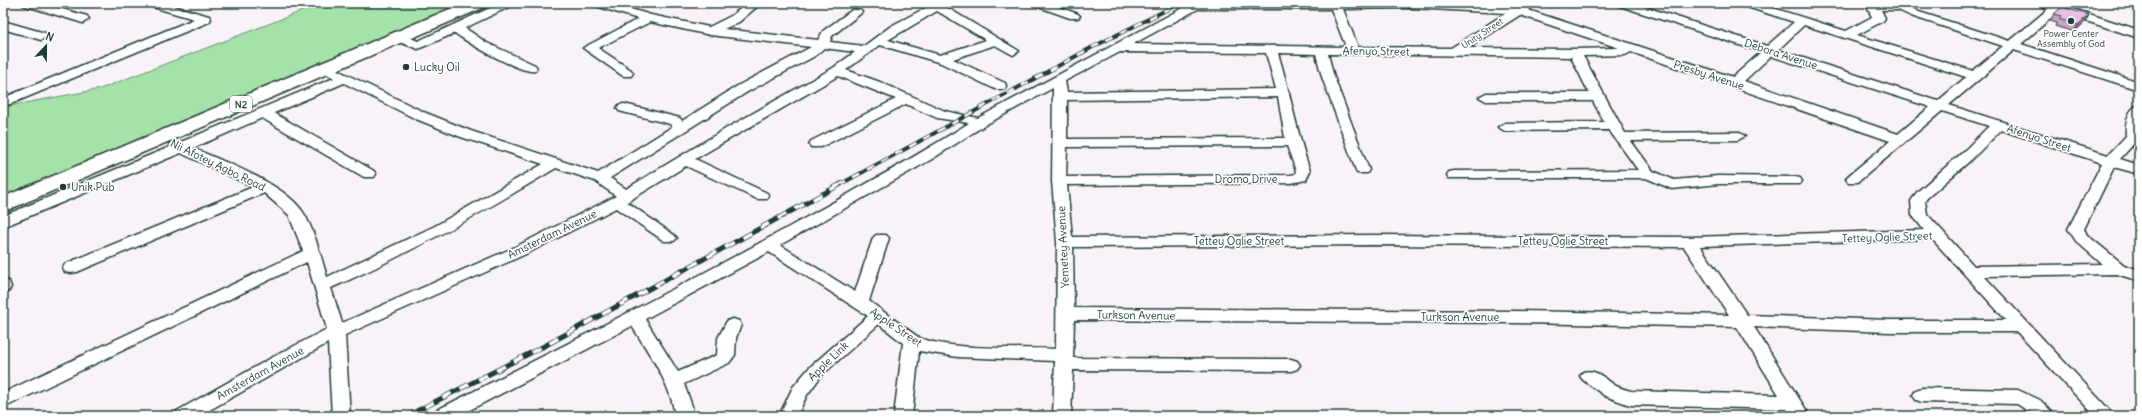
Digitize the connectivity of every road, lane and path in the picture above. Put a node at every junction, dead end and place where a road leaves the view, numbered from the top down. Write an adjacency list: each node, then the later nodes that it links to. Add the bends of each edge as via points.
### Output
1 (27, 3): 22 (street)
2 (150, 3): 61 (street, via 205,19)
3 (479, 3): 30 (highway, N2)
4 (511, 3): 25 (street)
5 (597, 3): 21 (street)
6 (755, 3): 26 (street, via 735,18)
7 (1037, 3): 20 (street)
8 (1530, 3): 18 (street, Unity Street)
9 (1621, 3): 43 (street, Debora Avenue)
10 (1745, 3): 23 (street)
11 (2042, 3): 17 (street)
12 (1198, 4): 13 (street); 35 (street)
13 (1336, 4): 14 (street); 39 (street)
14 (1413, 4): 18 (street)
15 (941, 5): 31 (street); 32 (street, Amsterdam Avenue, via 895,29)
16 (1898, 5): 29 (street, via 1875,7 1879,18); 34 (street, via 1915,14)
17 (2057, 7): 27 (street); 34 (street)
18 (1517, 10): 41 (street, Unity Street); 42 (street, Presby Avenue)
19 (856, 12): 33 (street, via 827,34)
20 (1074, 16)
21 (649, 18): 26 (street); 49 (street, via 589,48)
22 (83, 19)
23 (1802, 21): 29 (street); 43 (street)
24 (3, 25): 28 (street)
25 (456, 27): 30 (street, via 418,45); 46 (street, via 487,48)
26 (710, 31): 33 (street)
27 (2139, 34)
28 (41, 36)
29 (1846, 36): 50 (street)
30 (398, 37): 47 (highway, N2)
31 (996, 41): 40 (street); 45 (street)
32 (878, 42): 36 (street, Amsterdam Avenue); 45 (street)
33 (823, 43): 36 (street); 69 (street, via 806,56 744,88)
34 (2011, 44): 50 (street); 55 (street)
35 (1117, 48): 37 (street, Afenyo Street); 52 (street)
36 (867, 50): 48 (street, Amsterdam Avenue)
37 (1271, 50): 38 (street, Afenyo Street); 56 (street, Dromo Drive)
38 (1321, 50): 39 (street, Afenyo Street); 81 (street, via 1328,77)
39 (1353, 50): 41 (street, Afenyo Street)
40 (1013, 51)
41 (1455, 51): 44 (street, Afenyo Street)
42 (1634, 51): 44 (street, Afenyo Street); 53 (street, Presby Avenue)
43 (1772, 51): 53 (street); 62 (street, Debora Avenue)
44 (1575, 53): 59 (street)
45 (943, 59): 54 (street)
46 (531, 68)
47 (326, 69): 51 (street); 72 (highway, N2)
48 (836, 71): 60 (street); 78 (street, Amsterdam Avenue)
49 (627, 73)
50 (1976, 76): 62 (street)
51 (344, 79): 65 (street); 80 (street, via 421,116)
52 (1058, 79): 57 (street, Yemetey Avenue); 66 (street)
53 (1735, 82): 73 (street, Presby Avenue)
54 (1000, 86)
55 (2139, 86)
56 (1284, 93): 57 (street); 74 (street, Dromo Drive)
57 (1061, 96): 75 (street, Yemetey Avenue)
58 (1486, 97): 59 (street)
59 (1599, 97): 70 (street)
60 (906, 99): 66 (street, via 942,115); 76 (street)
61 (3, 103)
62 (1939, 107): 67 (street, Afenyo Street); 73 (street)
63 (624, 108): 69 (street, via 675,121)
64 (2139, 109): 79 (street, via 2132,125 2133,137)
65 (263, 114): 77 (street); 83 (street)
66 (980, 122): 100 (street, via 927,156)
67 (1998, 125): 79 (street, Afenyo Street); 95 (street, via 1918,201 1920,215)
68 (1504, 127): 70 (street)
69 (679, 128): 86 (street)
70 (1617, 131): 71 (street); 84 (street)
71 (1738, 136)
72 (162, 138): 77 (street, Nii Afotey Agbo Road); 93 (highway, N2)
73 (1901, 140): 87 (street)
74 (1293, 142): 75 (street); 88 (street, Dromo Drive, via 1303,171 1301,177 1297,178)
75 (1060, 143): 88 (street, Yemetey Avenue)
76 (816, 144)
77 (180, 147): 90 (street, Nii Afotey Agbo Road); 93 (street)
78 (686, 160): 91 (street); 92 (street, Amsterdam Avenue)
79 (2110, 161): 82 (street, Afenyo Street); 103 (street, via 2076,229 2081,238)
80 (553, 164): 86 (street); 106 (street, via 457,221 372,265)
81 (1362, 170)
82 (2139, 170)
83 (369, 174)
84 (1648, 174): 85 (street); 89 (street, via 1672,185 1718,180)
85 (1454, 175)
86 (600, 178): 92 (street)
87 (1853, 179)
88 (1059, 181): 98 (street, Yemetey Avenue)
89 (1795, 181)
90 (265, 187): 101 (street, Nii Afotey Agbo Road, via 296,213); 102 (street)
91 (762, 196)
92 (621, 199): 96 (street); 114 (street, Amsterdam Avenue, via 565,230)
93 (12, 207): 94 (street)
94 (3, 222)
95 (1936, 234): 99 (street, Tettey Oglie Street); 104 (street, Tettey Oglie Street)
96 (669, 238)
97 (881, 238): 107 (street)
98 (1065, 242): 99 (street, Tettey Oglie Street); 108 (street, Yemetey Avenue)
99 (1689, 242): 111 (street)
100 (769, 245): 107 (street, Apple Street); 110 (street)
101 (312, 253): 106 (street, Nii Afotey Agbo Road); 121 (street)
102 (71, 268)
103 (2118, 270): 104 (street); 105 (street)
104 (1970, 271): 113 (street, Tettey Oglie Street)
105 (2139, 276)
106 (322, 286): 114 (street, Nii Afotey Agbo Road)
107 (860, 302): 109 (street, Apple Street)
108 (1066, 314): 111 (street, Turkson Avenue); 116 (street, Yemetey Avenue)
109 (879, 315): 115 (street, Apple Street); 127 (street, Apple Link, via 815,372 799,392)
110 (635, 317): 119 (street); 125 (street)
111 (1742, 321): 113 (street, Turkson Avenue, via 1890,326); 122 (street)
112 (733, 325): 119 (street, via 727,338 726,355 723,359)
113 (2021, 326): 131 (street, Tettey Oglie Street)
114 (336, 332): 123 (street, Amsterdam Avenue); 124 (street, Nii Afotey Agbo Road)
115 (912, 340): 116 (street, Apple Street, via 928,347 958,351); 128 (street)
116 (1064, 359): 117 (street, Apple Street); 129 (street, Yemetey Avenue)
117 (1291, 365)
118 (1589, 376): 122 (street, via 1611,391 1630,398)
119 (673, 382): 126 (street, via 682,401)
120 (1922, 395): 130 (street, via 2018,397 2038,406)
121 (3, 401)
122 (1796, 409)
123 (184, 416)
124 (342, 416)
125 (442, 416)
126 (684, 416)
127 (788, 416)
128 (903, 416)
129 (1062, 416)
130 (2047, 416)
131 (2106, 416)

